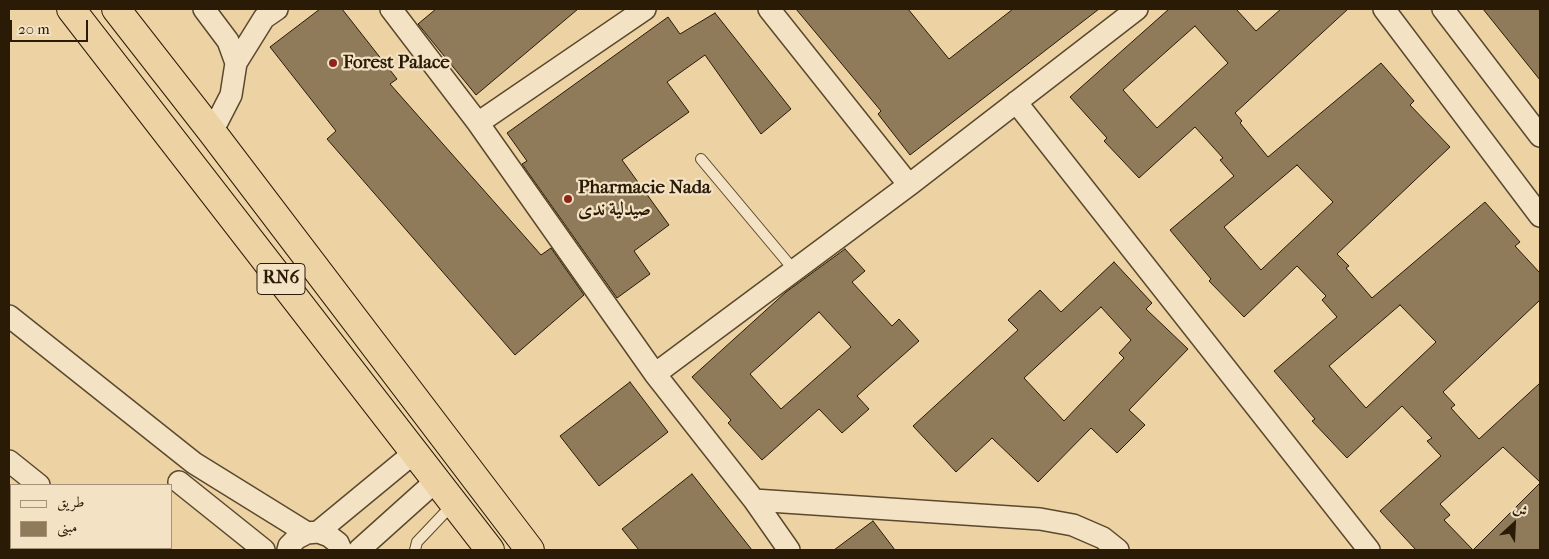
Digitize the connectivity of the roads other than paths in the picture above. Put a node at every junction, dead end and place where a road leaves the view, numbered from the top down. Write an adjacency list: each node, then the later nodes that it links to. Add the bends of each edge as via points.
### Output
1 (71, 9): 22 (highway, RN6)
2 (116, 9): 14 (highway, RN6)
3 (204, 9): 11 (street, via 228,41)
4 (277, 9): 11 (street, via 264,18)
5 (644, 9): 13 (street)
6 (769, 9): 17 (street)
7 (1137, 9): 12 (street)
8 (1384, 9): 18 (street)
9 (1443, 9): 15 (street)
10 (396, 11): 13 (street)
11 (236, 63): 14 (street, via 231,95)
12 (1016, 102): 17 (street); 40 (street)
13 (478, 123): 21 (street)
14 (212, 132): 37 (highway, RN6)
15 (1540, 136)
16 (701, 159): 19 (lane)
17 (908, 185): 19 (street)
18 (1540, 216)
19 (794, 270): 21 (street)
20 (9, 316): 24 (street)
21 (655, 374): 28 (street)
22 (416, 452): 25 (highway, RN6); 30 (street)
23 (9, 461): 26 (street)
24 (194, 464): 27 (street); 30 (street)
25 (437, 480): 29 (highway, RN6); 34 (street)
26 (38, 484)
27 (175, 485): 31 (street)
28 (754, 500): 38 (street); 39 (street, via 1040,519 1073,525 1102,538)
29 (454, 503): 35 (lane, via 417,542); 36 (highway, RN6)
30 (313, 532): 32 (street, via 297,538); 33 (street, via 329,536)
31 (264, 550)
32 (288, 550)
33 (341, 550)
34 (359, 550)
35 (415, 550)
36 (490, 550)
37 (530, 550)
38 (789, 550)
39 (1118, 550)
40 (1369, 550)

